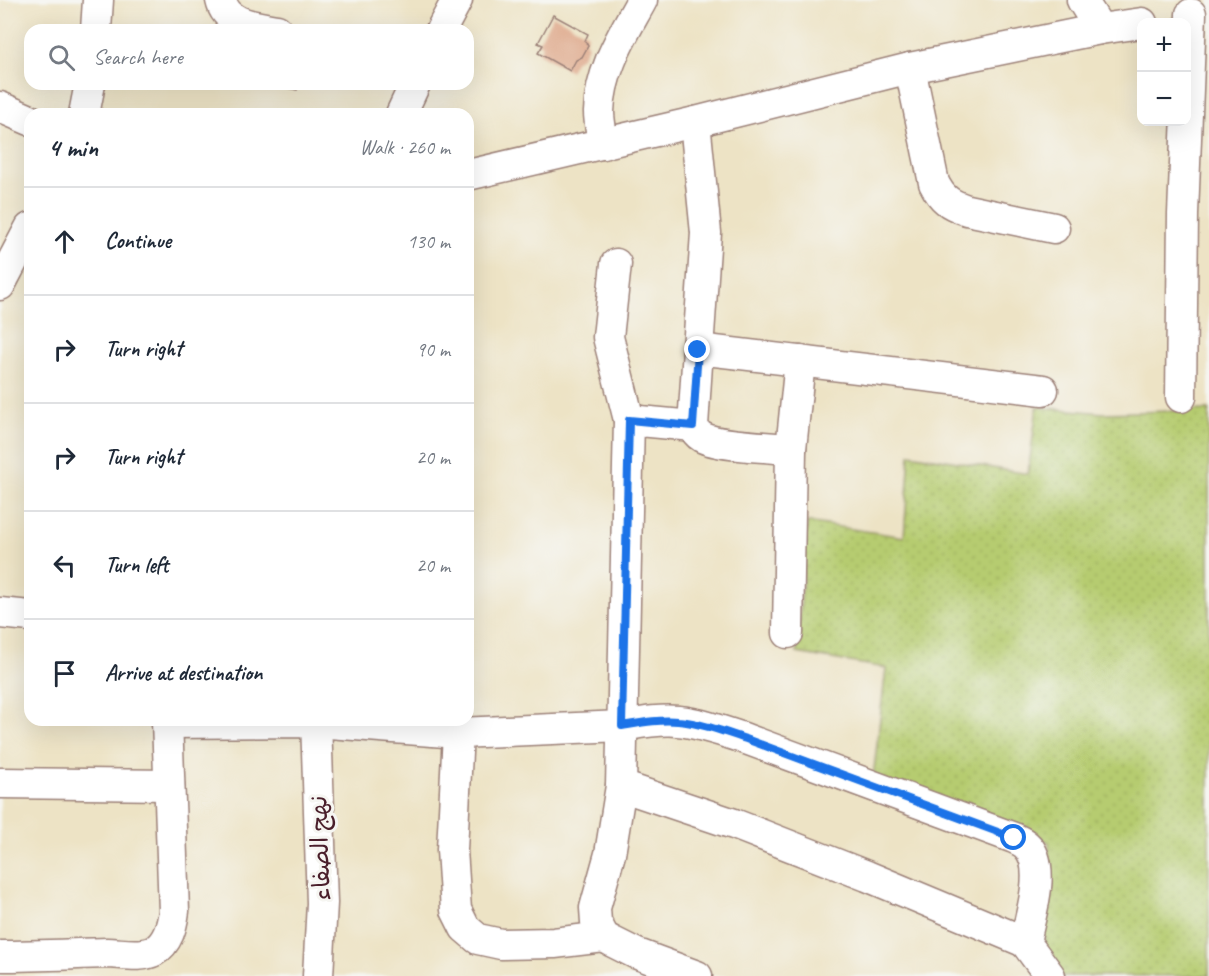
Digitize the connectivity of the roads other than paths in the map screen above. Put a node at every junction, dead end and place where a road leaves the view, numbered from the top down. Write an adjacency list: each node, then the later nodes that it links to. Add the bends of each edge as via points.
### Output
1 (98, 0): 8 (street)
2 (221, 0): 9 (street, via 223,8)
3 (457, 0): 10 (street)
4 (642, 0): 21 (street, via 604,78 599,112)
5 (1082, 0): 12 (street)
6 (1200, 14): 7 (street); 23 (street)
7 (1174, 18)
8 (96, 24)
9 (243, 24)
10 (444, 24)
11 (1137, 24): 12 (street)
12 (1100, 29): 13 (street)
13 (910, 68): 20 (street); 24 (street, via 934,183 940,195 967,210)
14 (89, 90): 17 (street)
15 (412, 90): 18 (street)
16 (0, 107): 19 (street)
17 (85, 108)
18 (404, 108)
19 (24, 117)
20 (695, 122): 21 (street); 28 (street, via 706,233)
21 (603, 144): 22 (street)
22 (474, 174)
23 (1196, 214): 31 (street)
24 (1054, 228)
25 (24, 239): 27 (street)
26 (616, 264): 32 (street, via 608,338)
27 (0, 285)
28 (698, 350): 29 (street); 33 (street)
29 (800, 361): 30 (street); 34 (street)
30 (1043, 390)
31 (1182, 397)
32 (629, 420): 33 (street); 39 (street)
33 (693, 426): 34 (street, via 710,440)
34 (791, 449): 35 (street)
35 (788, 633)
36 (167, 726): 42 (street)
37 (316, 726): 47 (street, نهج الصفاء, via 322,903)
38 (410, 726): 40 (street)
39 (622, 726): 40 (street); 43 (street); 45 (street, via 678,721 709,727 1025,843 1037,864 1037,882)
40 (448, 728): 44 (street, via 456,910 465,928 478,939 501,944)
41 (0, 783): 42 (street)
42 (169, 786): 46 (street, via 174,911 162,944 143,954)
43 (621, 786): 44 (street, via 610,854 595,908 596,922); 45 (street, via 756,832)
44 (604, 937): 48 (street)
45 (1025, 942): 49 (street)
46 (0, 956)
47 (318, 976)
48 (697, 976)
49 (1050, 976)

